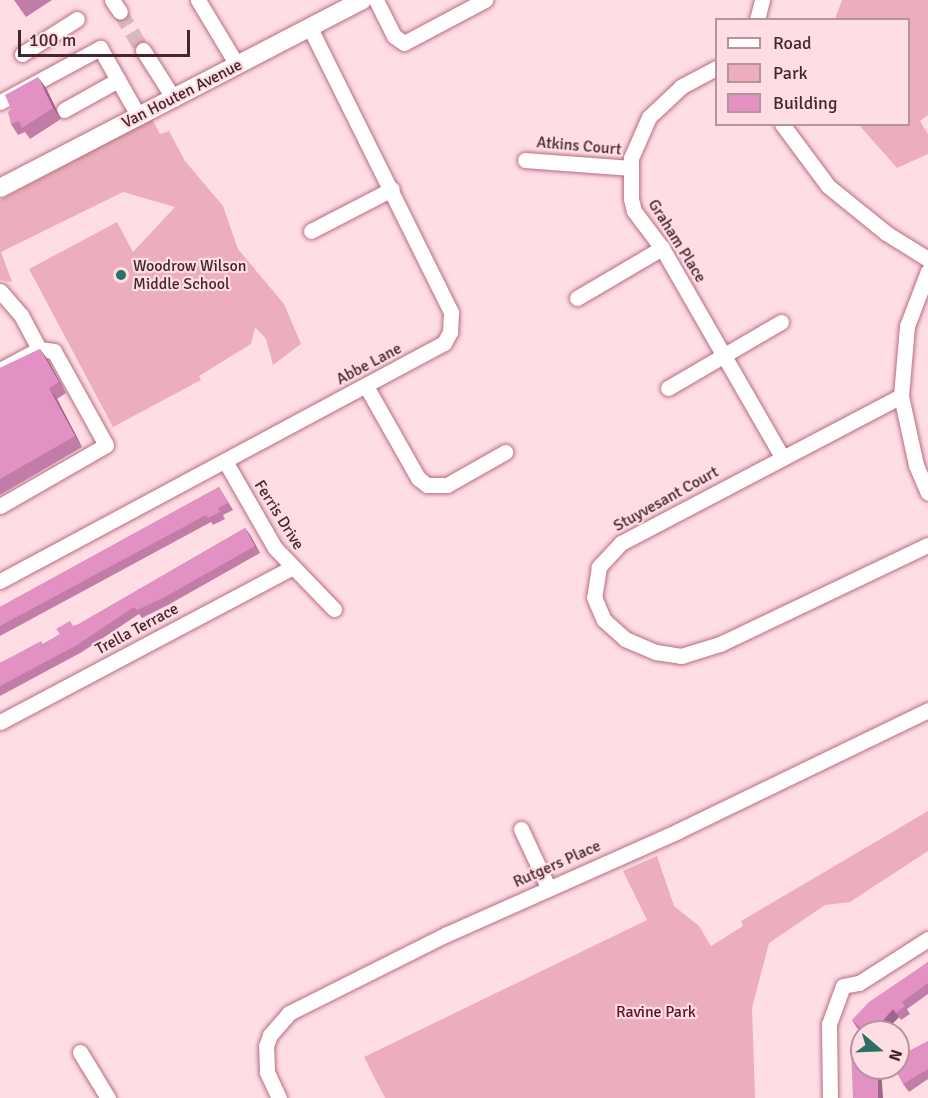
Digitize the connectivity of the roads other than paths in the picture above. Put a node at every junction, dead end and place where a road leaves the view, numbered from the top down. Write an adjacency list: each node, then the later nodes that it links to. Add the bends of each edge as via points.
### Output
1 (198, 0): 12 (street)
2 (376, 0): 6 (street, via 394,36 404,43)
3 (485, 0): 6 (street)
4 (762, 0): 7 (street)
5 (353, 2): 9 (main road, Van Houten Avenue)
6 (468, 4)
7 (758, 18)
8 (77, 19): 11 (street)
9 (310, 28): 12 (main road, Van Houten Avenue); 23 (street, Abbe Lane)
10 (143, 50): 15 (street)
11 (22, 54)
12 (237, 66): 15 (main road, Van Houten Avenue)
13 (715, 69): 21 (street, Graham Place, via 681,87 649,117 633,146)
14 (118, 80): 16 (street, via 100,48); 17 (street); 18 (street)
15 (174, 99): 18 (main road, Van Houten Avenue)
16 (0, 102)
17 (64, 110)
18 (139, 117): 22 (main road, Van Houten Avenue)
19 (783, 126): 26 (street, via 828,186 886,233)
20 (525, 160): 21 (street, Atkins Court)
21 (631, 168): 25 (street, Graham Place, via 634,211)
22 (0, 188)
23 (392, 189): 24 (street); 34 (street, Abbe Lane, via 453,320 444,342)
24 (311, 231)
25 (662, 248): 29 (street); 32 (street, Graham Place)
26 (928, 259)
27 (928, 271): 36 (street, via 907,326)
28 (0, 291): 31 (street, via 5,292 21,315)
29 (577, 298)
30 (781, 322): 32 (street)
31 (39, 349): 33 (street); 41 (street, via 54,351 106,445)
32 (724, 356): 35 (street); 38 (street, Graham Place)
33 (0, 370)
34 (366, 386): 37 (street, via 418,477 428,485 447,485); 39 (street, Abbe Lane)
35 (668, 388)
36 (901, 396): 38 (street, Stuyvesant Court); 40 (street, via 916,465)
37 (505, 452)
38 (782, 457): 42 (street, Stuyvesant Court, via 621,543 604,558 594,597 613,630 656,652 695,653)
39 (225, 461): 43 (street, Ferris Drive); 44 (street, Abbe Lane)
40 (928, 493)
41 (0, 506)
42 (928, 545)
43 (291, 568): 45 (street, Ferris Drive); 47 (street, Trella Terrace)
44 (0, 581)
45 (334, 609)
46 (928, 710): 49 (street, Rutgers Place, via 678,831)
47 (0, 722)
48 (521, 829): 49 (street)
49 (548, 887): 53 (street, Rutgers Place, via 289,1013 274,1029 266,1046 267,1072)
50 (928, 939): 54 (street, via 859,983 843,986 829,1024)
51 (80, 1052): 52 (street)
52 (108, 1098)
53 (279, 1098)
54 (830, 1098)

